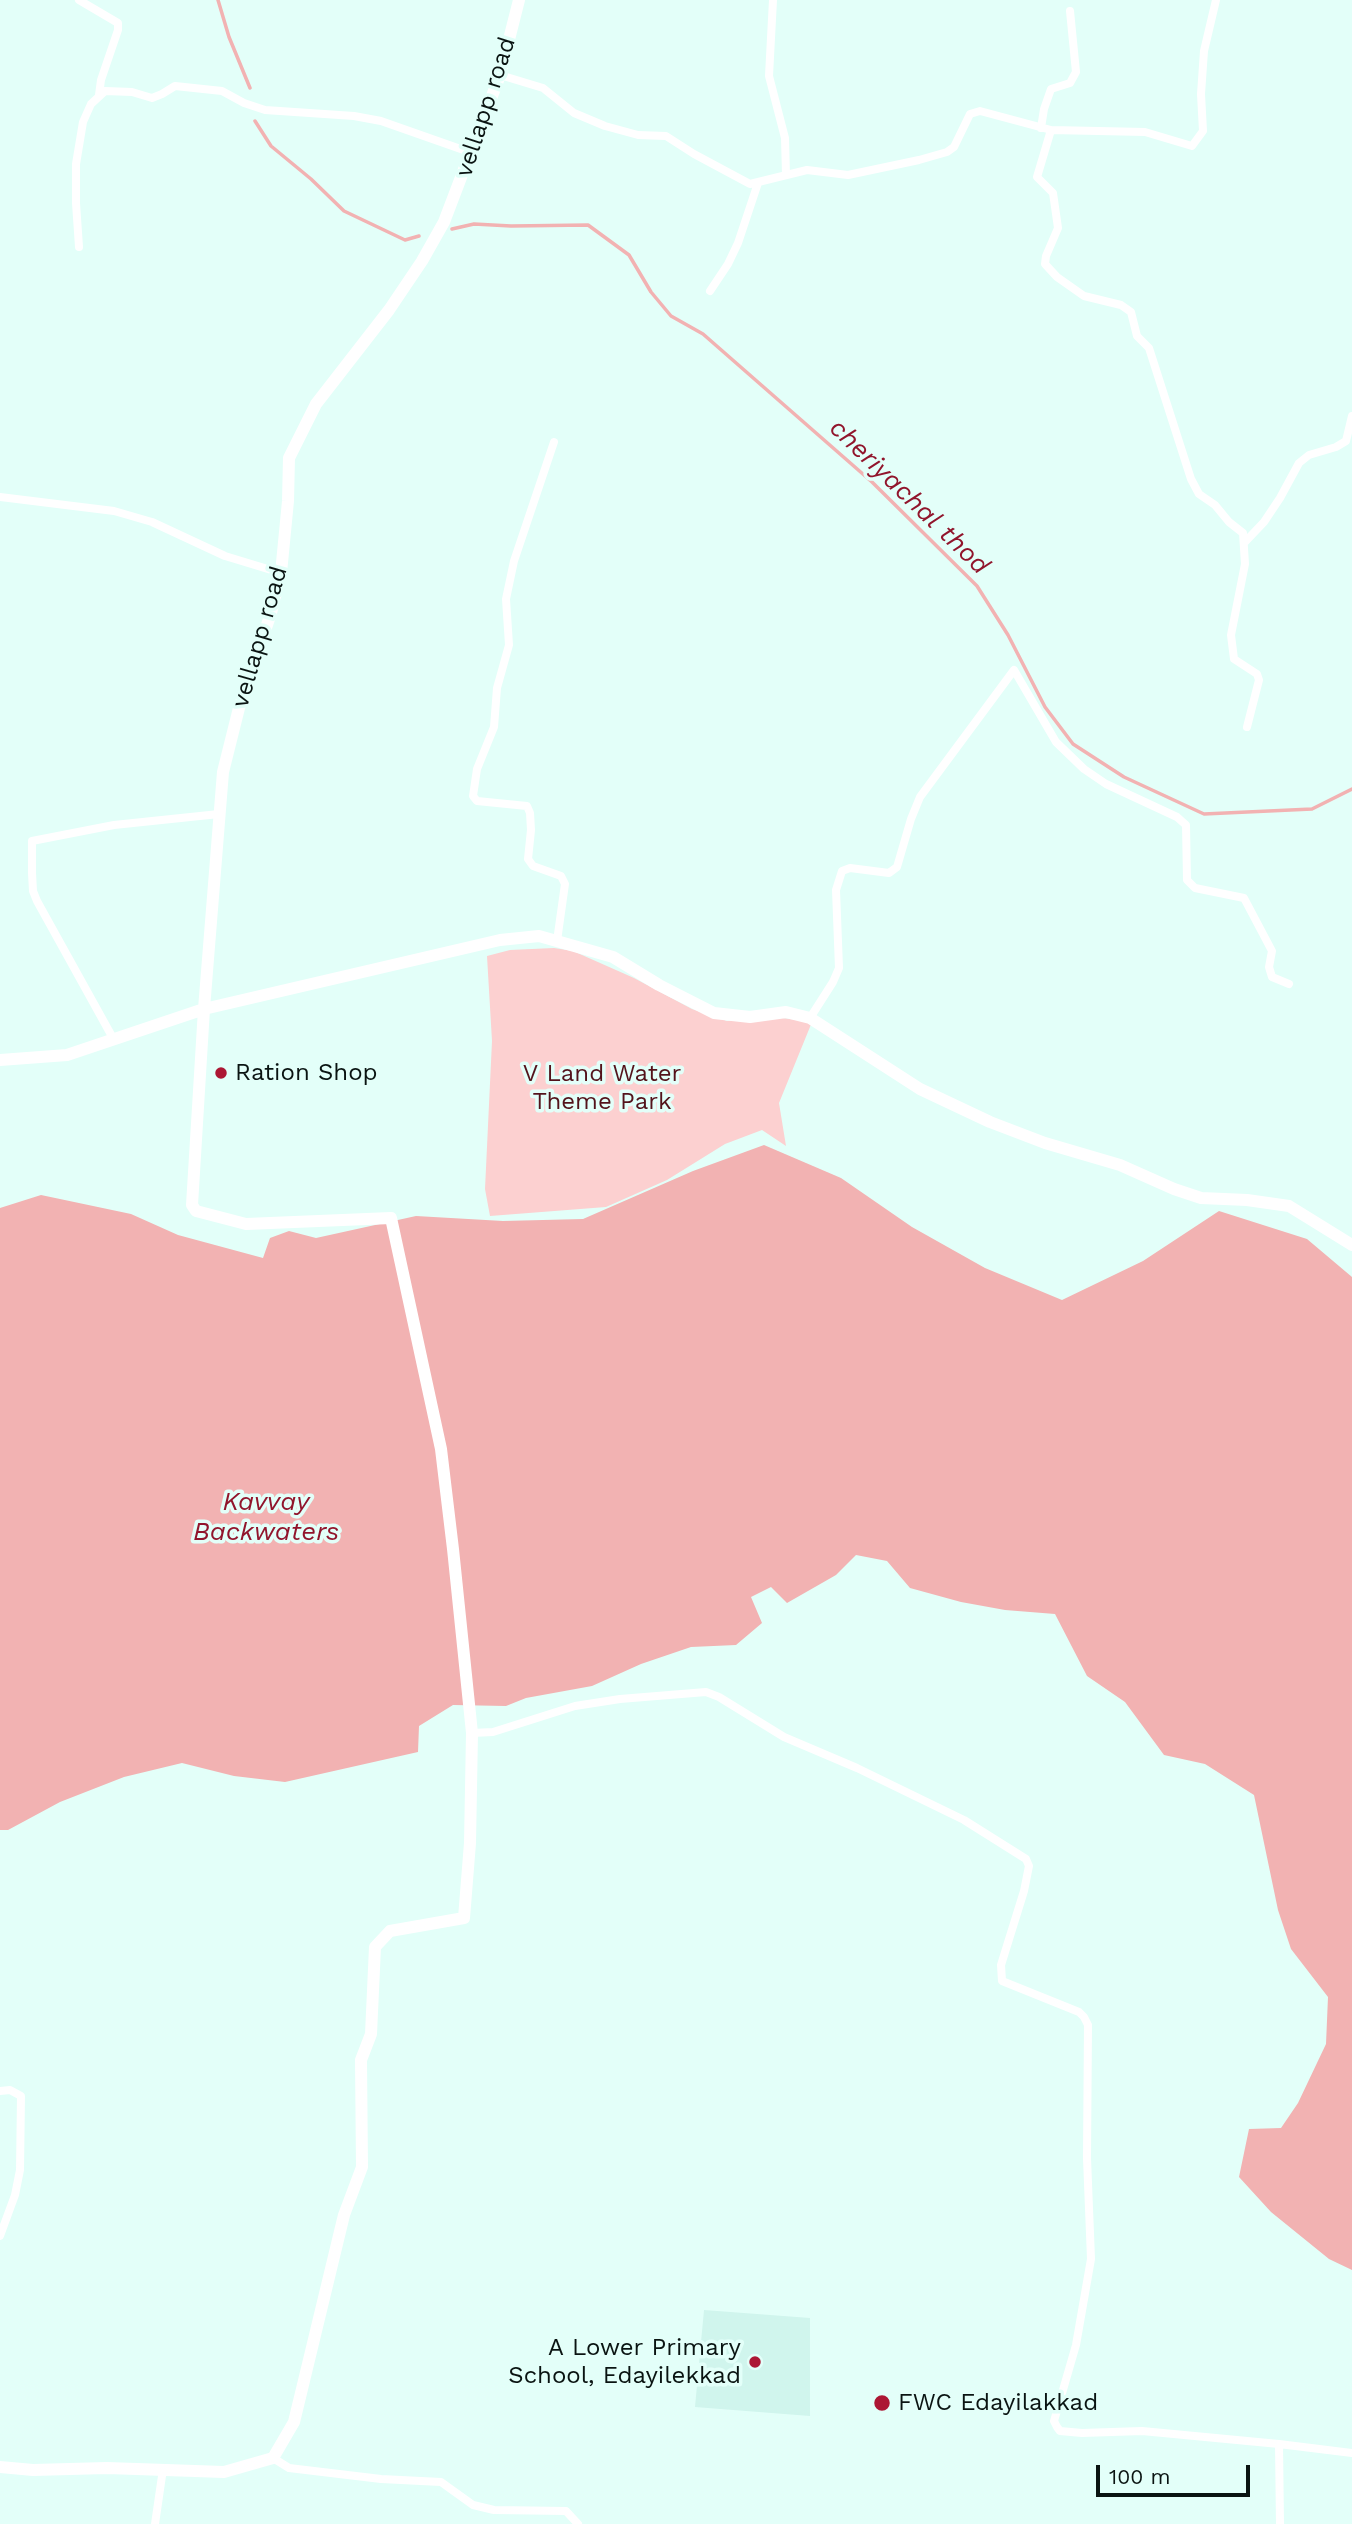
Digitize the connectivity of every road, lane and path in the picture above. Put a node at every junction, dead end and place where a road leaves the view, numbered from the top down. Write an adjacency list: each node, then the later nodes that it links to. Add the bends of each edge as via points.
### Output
1 (79, 0): 7 (street, via 118,23)
2 (519, 0): 6 (main road, vellapp road)
3 (773, 0): 11 (street, via 769,76 785,138)
4 (1216, 0): 9 (street, via 1204,51 1203,131 1192,146 1146,131)
5 (1070, 11): 8 (street, via 1076,72 1070,83 1051,89)
6 (500, 75): 10 (main road, vellapp road); 12 (street, via 543,88 574,113 605,126 638,135 666,136 734,176)
7 (99, 95): 10 (street, via 116,90 152,98 175,86 222,91 265,110 381,121); 13 (street, via 83,122 76,164)
8 (1041, 128): 9 (street); 11 (street, via 980,111 970,114 947,152 848,175 807,170)
9 (1051, 130): 18 (street, via 1037,177 1053,193 1058,228 1045,264 1084,296 1131,312 1137,336 1149,348 1191,479 1199,494 1243,533)
10 (472, 153): 19 (main road, vellapp road, via 435,241 389,310 316,404 289,458)
11 (786, 175): 12 (street)
12 (758, 183): 14 (street, via 738,243)
13 (79, 247)
14 (710, 290)
15 (1352, 416): 18 (street, via 1346,441 1299,463 1264,522)
16 (554, 442): 22 (street, via 514,561 506,599 509,645 497,688 495,727 477,769 474,796 477,801 527,806 531,830 528,859 533,866 561,876 565,884)
17 (0, 497): 19 (street, via 114,511 152,522 225,556)
18 (1245, 542): 20 (street, via 1231,635 1234,659 1259,680)
19 (281, 573): 21 (main road, vellapp road, via 239,708 223,772)
20 (1247, 727)
21 (219, 814): 24 (main road, vellapp road); 26 (street, via 125,824 32,841 37,901)
22 (557, 941): 24 (main road, via 539,936 500,940); 25 (main road, via 613,957 714,1013 750,1017 786,1012)
23 (1289, 984): 25 (street, via 1272,977 1272,951 1244,898 1195,888 1187,880 1186,825 1084,769 1056,742 1014,670 920,797 897,867 889,873 842,871 836,890 839,968)
24 (204, 1009): 26 (main road); 29 (main road, vellapp road, via 192,1205 196,1211 246,1224 391,1218 441,1449)
25 (810, 1018): 28 (main road, via 920,1089 990,1122 1120,1165 1201,1198 1289,1206)
26 (114, 1040): 27 (main road, via 67,1055)
27 (0, 1060)
28 (1352, 1245)
29 (472, 1733): 32 (street, via 493,1732 575,1706 706,1692 784,1737 964,1820 1026,1859 1029,1866 1001,1965 1002,1981 1079,2012 1088,2025 1091,2259 1076,2346 1054,2421 1060,2431 1142,2431); 34 (main road, via 464,1918 390,1931 375,1947 371,2034 361,2060 362,2167 344,2215 294,2422)
30 (0, 2091): 31 (street, via 21,2096 20,2170)
31 (0, 2236)
32 (1279, 2444): 33 (street); 39 (street)
33 (1352, 2453)
34 (273, 2458): 36 (main road, via 224,2472); 38 (street, via 289,2468 441,2482 473,2505 494,2510 566,2511)
35 (0, 2467): 36 (main road)
36 (163, 2469): 37 (street)
37 (155, 2524)
38 (578, 2524)
39 (1280, 2524)

